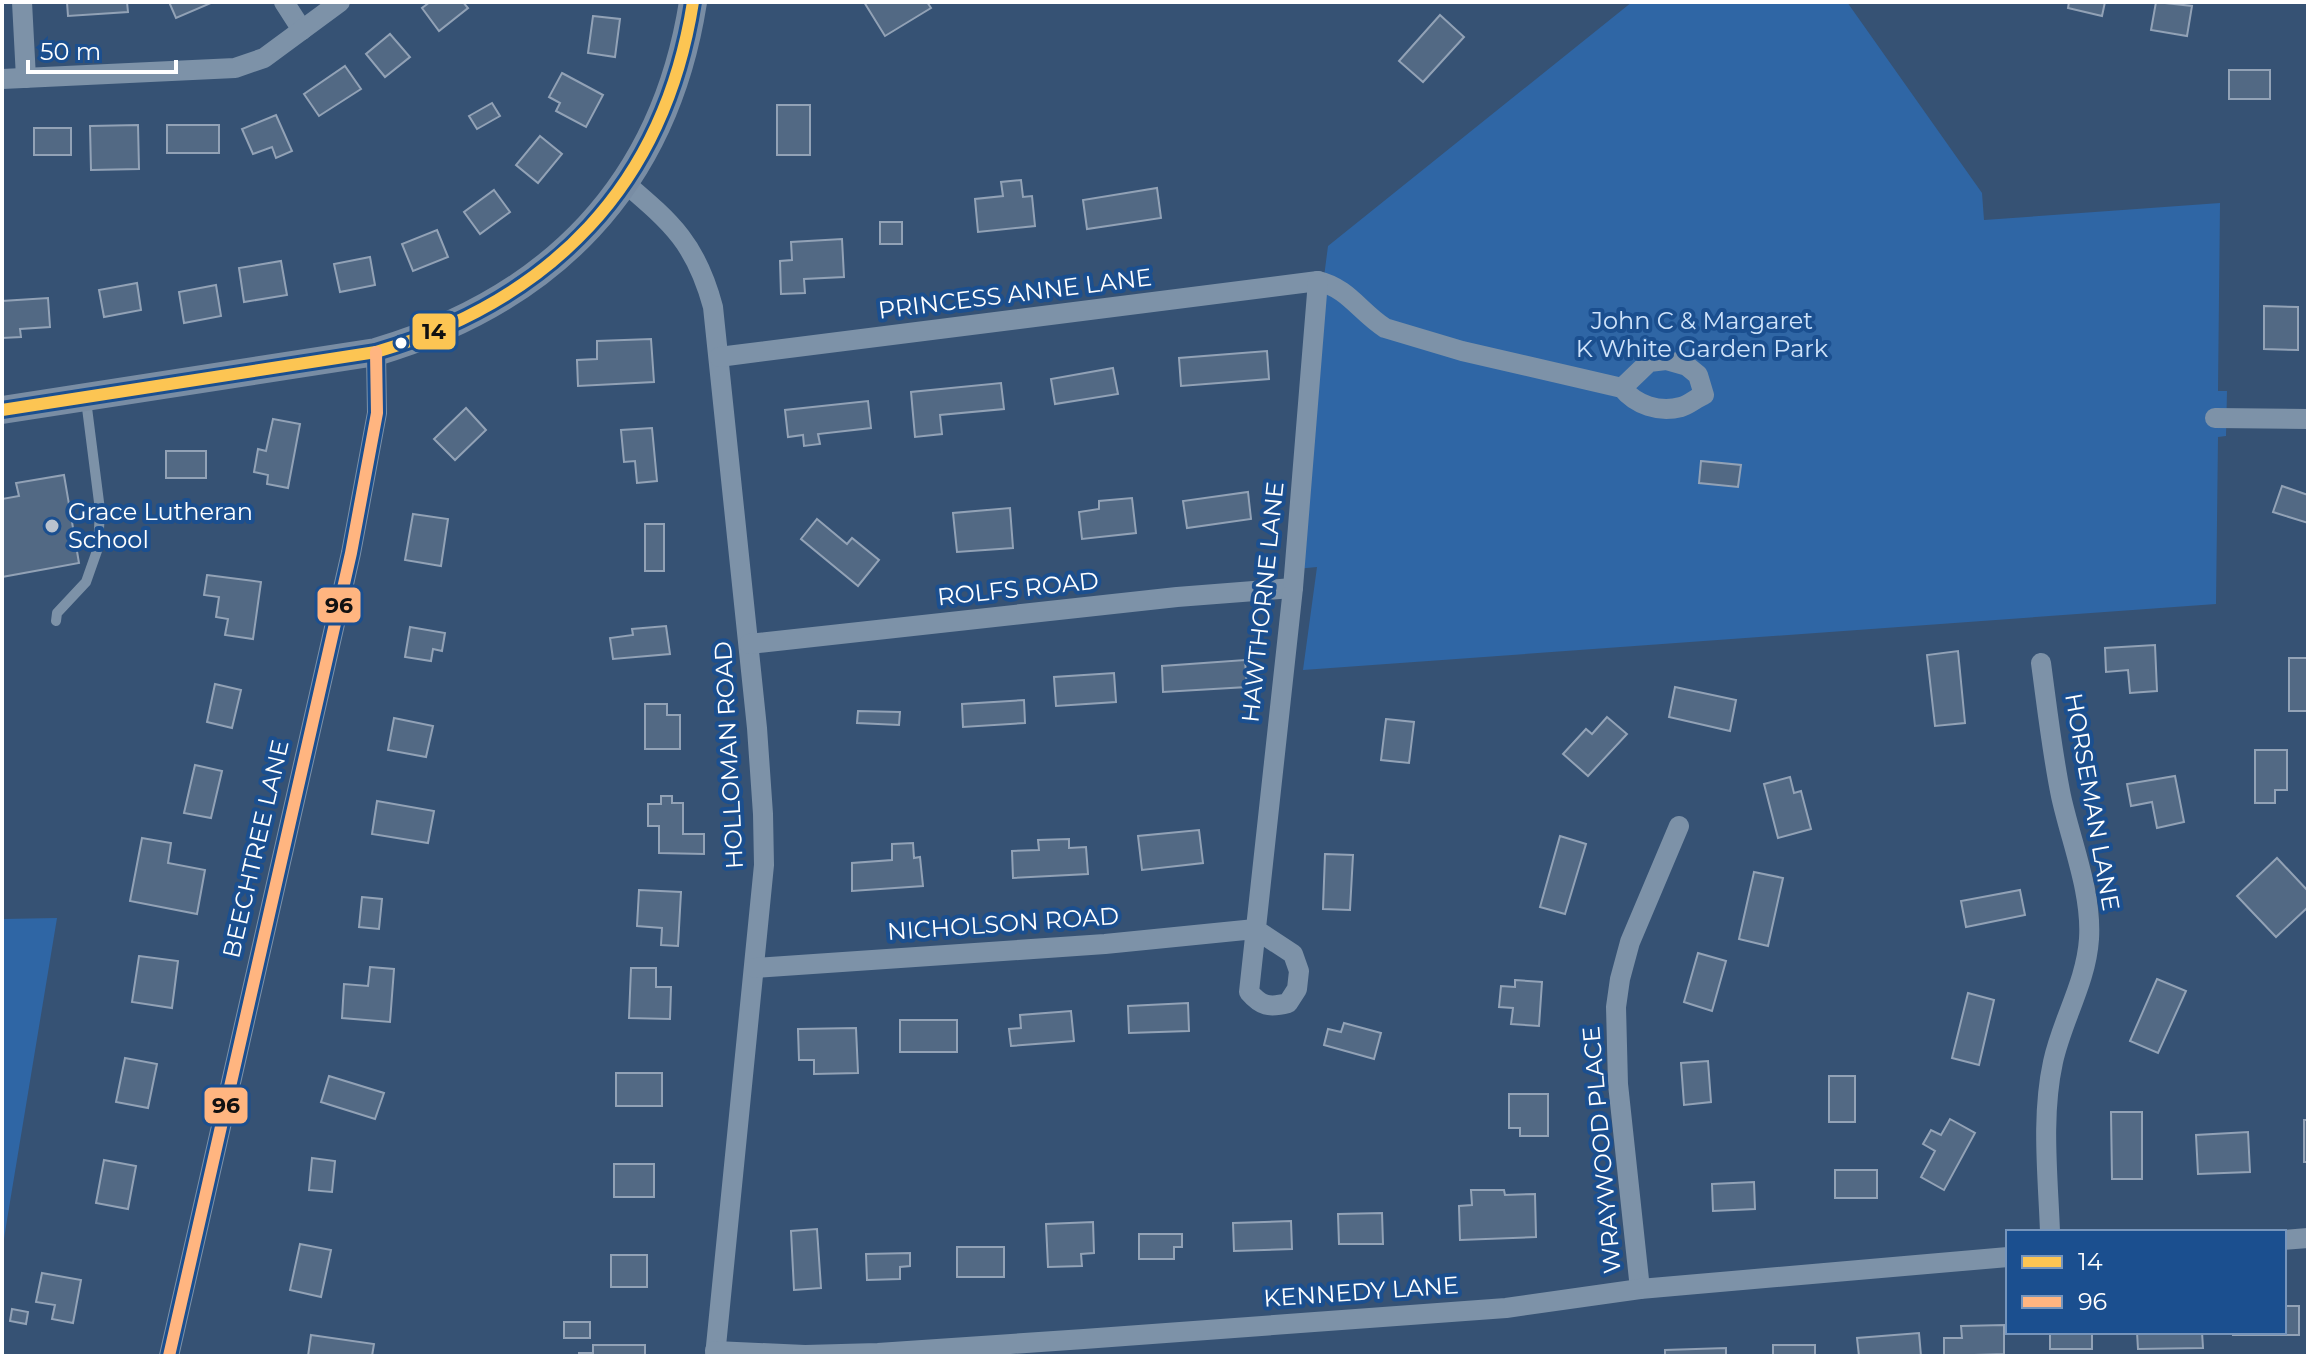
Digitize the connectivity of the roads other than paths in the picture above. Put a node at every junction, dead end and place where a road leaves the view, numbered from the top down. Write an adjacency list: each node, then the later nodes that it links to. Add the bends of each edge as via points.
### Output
1 (22, 2): 6 (street)
2 (284, 2): 5 (street)
3 (340, 2): 5 (street)
4 (693, 2): 8 (main road, via 676,75)
5 (302, 30): 6 (street, via 264,58 235,68)
6 (26, 78): 7 (street)
7 (2, 79)
8 (625, 183): 10 (main road, via 572,245 521,287 461,321); 11 (street, HOLLOMAN ROAD, via 672,224 693,251 713,307)
9 (1318, 281): 11 (street, PRINCESS ANNE LANE); 12 (street, via 1334,284 1385,328); 17 (street, HAWTHORNE LANE)
10 (376, 352): 13 (main road); 30 (street, BEECHTREE LANE, via 377,413 351,553)
11 (719, 357): 19 (street, HOLLOMAN ROAD)
12 (1622, 388)
13 (86, 398): 14 (main road); 18 (lane, via 100,510 98,548 86,582 57,613)
14 (2, 410)
15 (2215, 418): 16 (street)
16 (2308, 419)
17 (1293, 588): 19 (street, ROLFS ROAD); 22 (street, HAWTHORNE LANE)
18 (56, 621)
19 (749, 644): 23 (street, HOLLOMAN ROAD, via 764,865)
20 (2041, 663): 24 (street, HORSEMAN LANE, via 2089,937 2048,1095)
21 (1679, 826): 28 (street, WRAYWOOD PLACE, via 1630,942 1616,1007 1618,1084)
22 (1255, 929): 23 (street, NICHOLSON ROAD)
23 (755, 968): 29 (street, HOLLOMAN ROAD)
24 (2050, 1230)
25 (2308, 1238): 26 (street)
26 (2286, 1240)
27 (2006, 1257): 28 (street, KENNEDY LANE)
28 (1640, 1289): 29 (street, KENNEDY LANE, via 1506,1308 941,1349)
29 (715, 1354)
30 (169, 1356)

